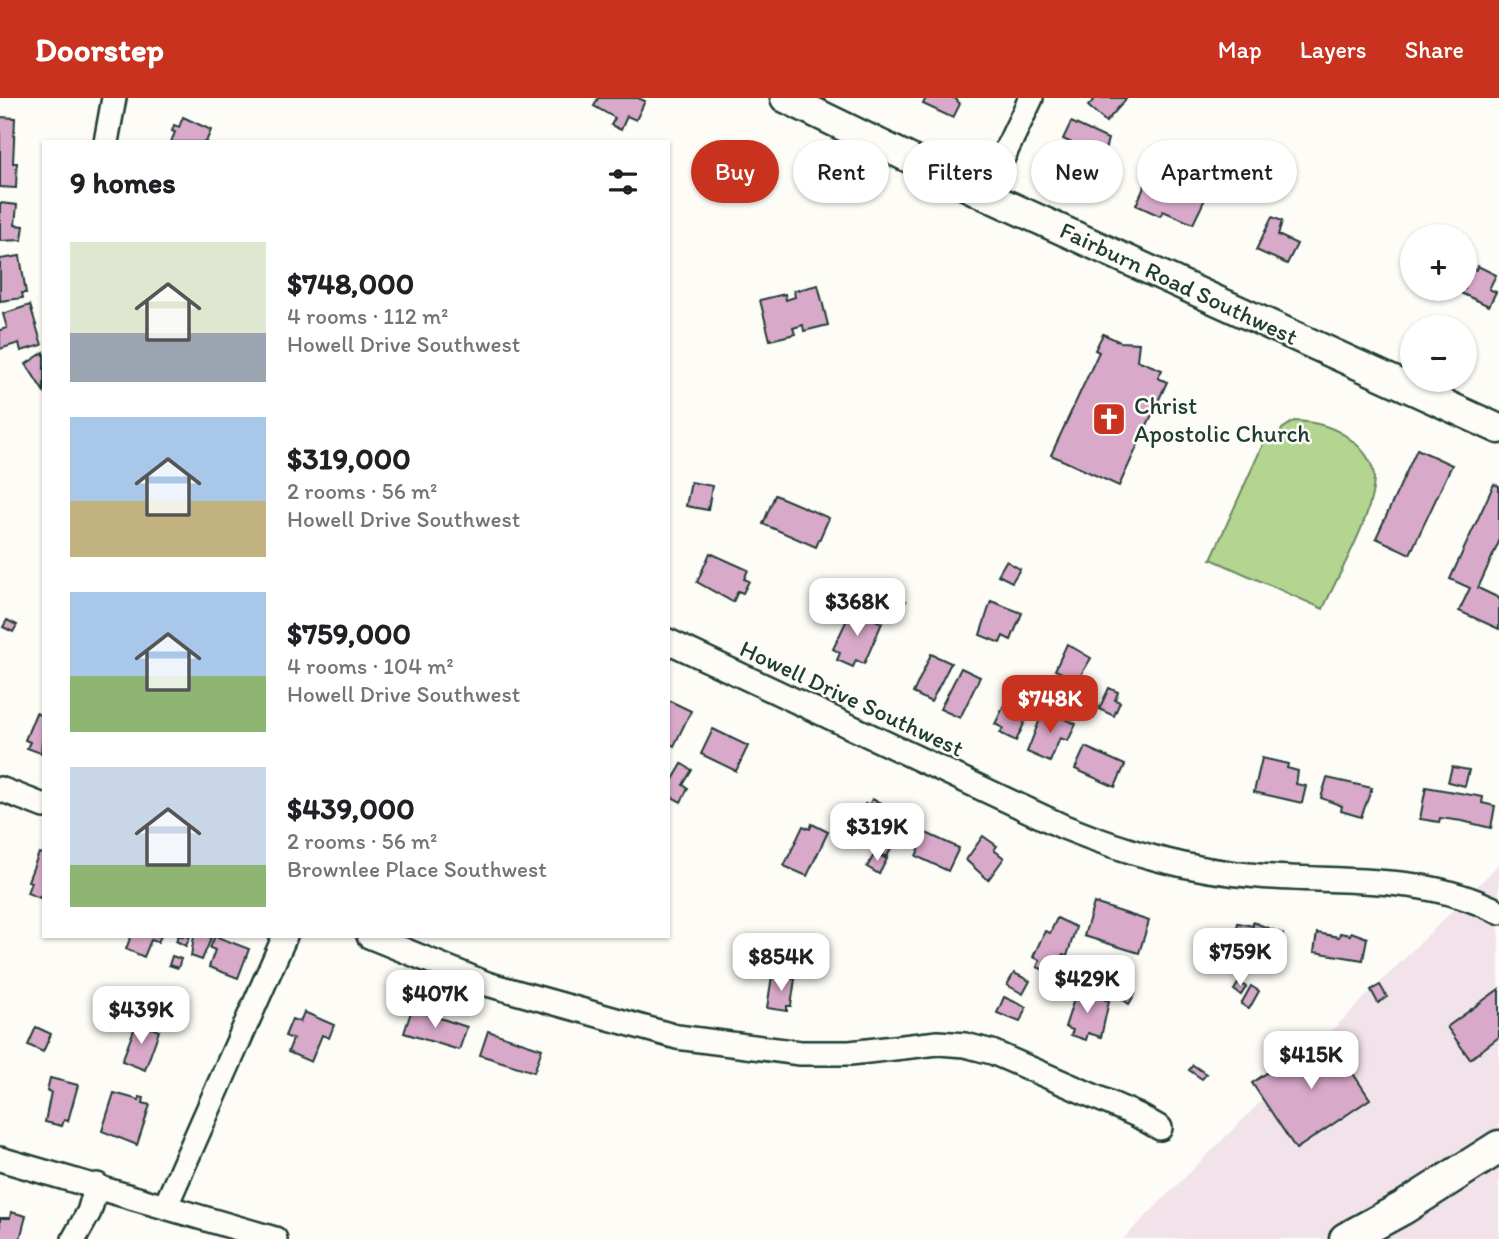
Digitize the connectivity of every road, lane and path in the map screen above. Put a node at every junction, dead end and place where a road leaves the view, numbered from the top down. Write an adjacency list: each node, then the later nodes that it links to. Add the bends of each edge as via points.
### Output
1 (114, 98): 4 (street)
2 (785, 98): 6 (street, Fairburn Road Southwest)
3 (1031, 98): 5 (street)
4 (106, 140)
5 (1011, 140)
6 (903, 155)
7 (1003, 203): 8 (street, Fairburn Road Southwest)
8 (1499, 429)
9 (670, 642): 12 (street, Howell Drive Southwest, via 1113,848 1212,872 1407,883 1444,890)
10 (0, 789): 11 (street)
11 (42, 805)
12 (1499, 912)
13 (284, 938): 19 (street)
14 (374, 938): 15 (street, via 487,984 677,1037 800,1053 965,1045 992,1052)
15 (1160, 1128)
16 (1499, 1147): 22 (main road)
17 (0, 1159): 18 (street)
18 (97, 1185): 19 (street); 20 (street)
19 (166, 1205): 21 (street)
20 (74, 1239)
21 (275, 1239)
22 (1346, 1239)

